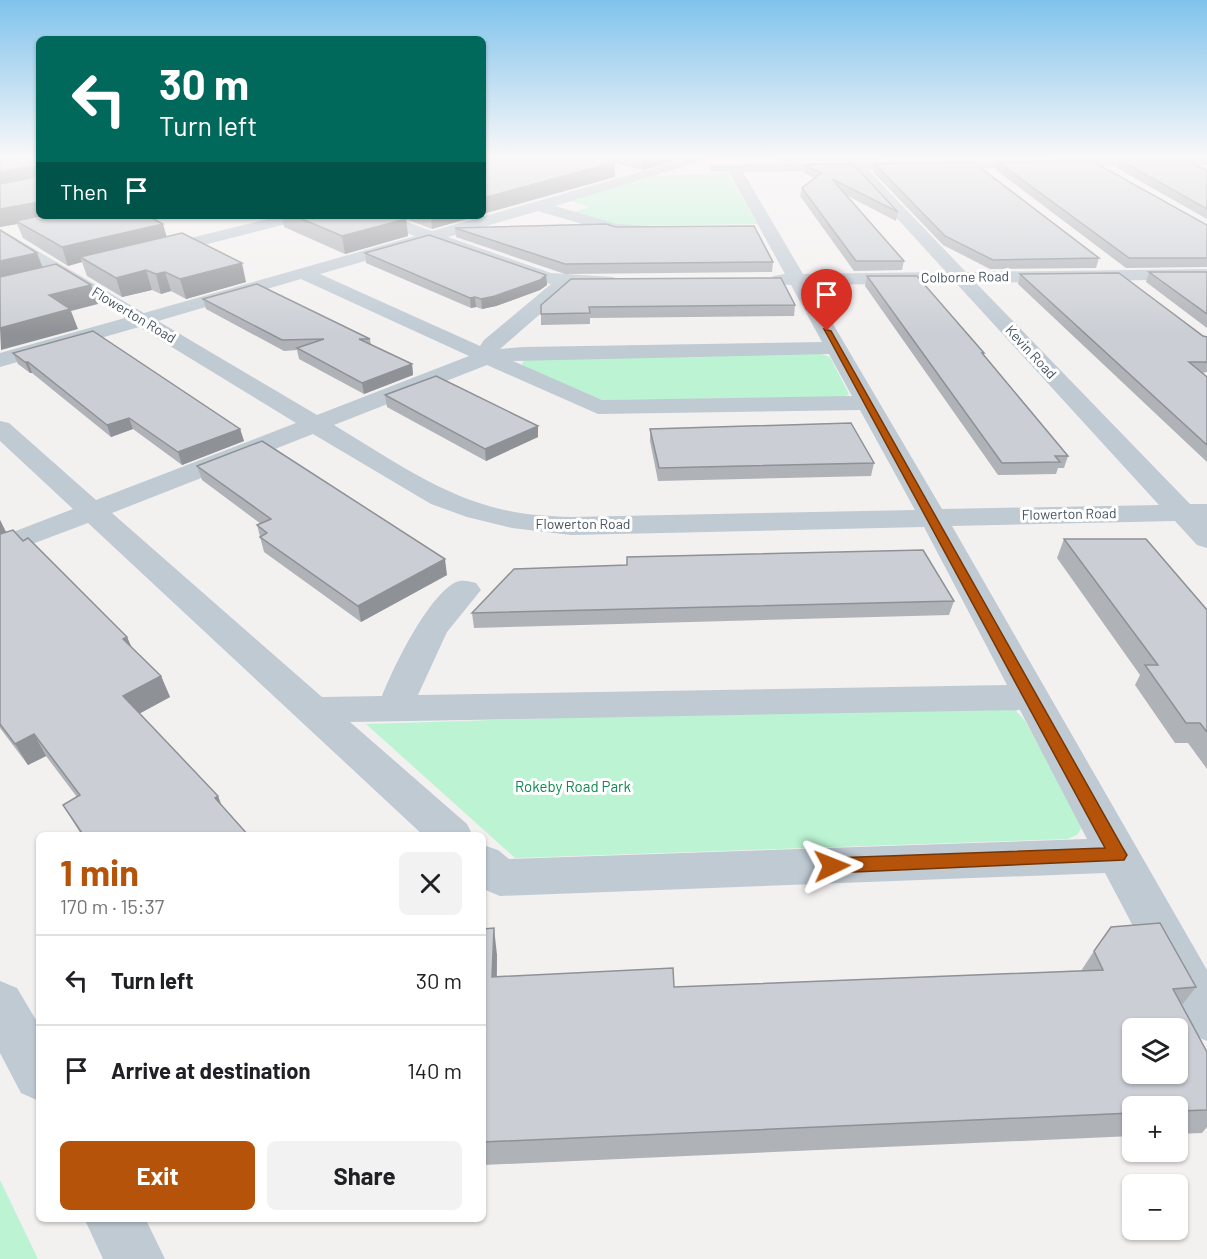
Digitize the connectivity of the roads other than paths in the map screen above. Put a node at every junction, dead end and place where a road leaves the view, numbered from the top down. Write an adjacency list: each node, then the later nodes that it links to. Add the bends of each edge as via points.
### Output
1 (504, 216): 10 (street)
2 (572, 216): 7 (street, via 616,229)
3 (750, 216): 17 (street)
4 (902, 216): 16 (street, Kevin Road)
5 (288, 219): 11 (street)
6 (383, 219): 10 (street)
7 (663, 229)
8 (25, 231): 9 (street)
9 (1, 236): 22 (street, Flowerton Road)
10 (431, 236): 13 (street); 19 (street)
11 (144, 255)
12 (1102, 261): 15 (street)
13 (302, 273): 22 (street); 24 (street)
14 (1207, 274): 15 (street, Colborne Road)
15 (1120, 275): 16 (street, Colborne Road); 21 (street)
16 (961, 278): 17 (street, Colborne Road); 30 (street, Kevin Road)
17 (797, 279): 18 (street, Colborne Road); 23 (street)
18 (763, 280)
19 (565, 282): 20 (street); 24 (street, via 491,344)
20 (625, 282)
21 (1146, 295)
22 (141, 319): 25 (street); 27 (street, Flowerton Road)
23 (836, 348): 24 (street, via 523,353); 26 (street)
24 (487, 357): 26 (street, via 598,407); 27 (street)
25 (0, 360)
26 (868, 403): 31 (street)
27 (314, 425): 29 (street); 31 (street, Flowerton Road, via 456,506 527,524)
28 (0, 428): 29 (street)
29 (92, 511): 33 (street); 37 (street)
30 (1194, 512): 31 (street, Flowerton Road); 32 (street, Kevin Road)
31 (932, 516): 35 (street)
32 (1207, 539)
33 (0, 547)
34 (465, 590): 36 (street, via 445,608 423,644)
35 (1031, 697): 36 (street); 39 (street)
36 (395, 708): 37 (street)
37 (312, 710): 38 (street)
38 (448, 832)
39 (1118, 855): 40 (street, via 500,878); 42 (street)
40 (486, 866)
41 (0, 1004): 43 (street)
42 (1207, 1017)
43 (36, 1070)
44 (115, 1222): 45 (street)
45 (135, 1259)

